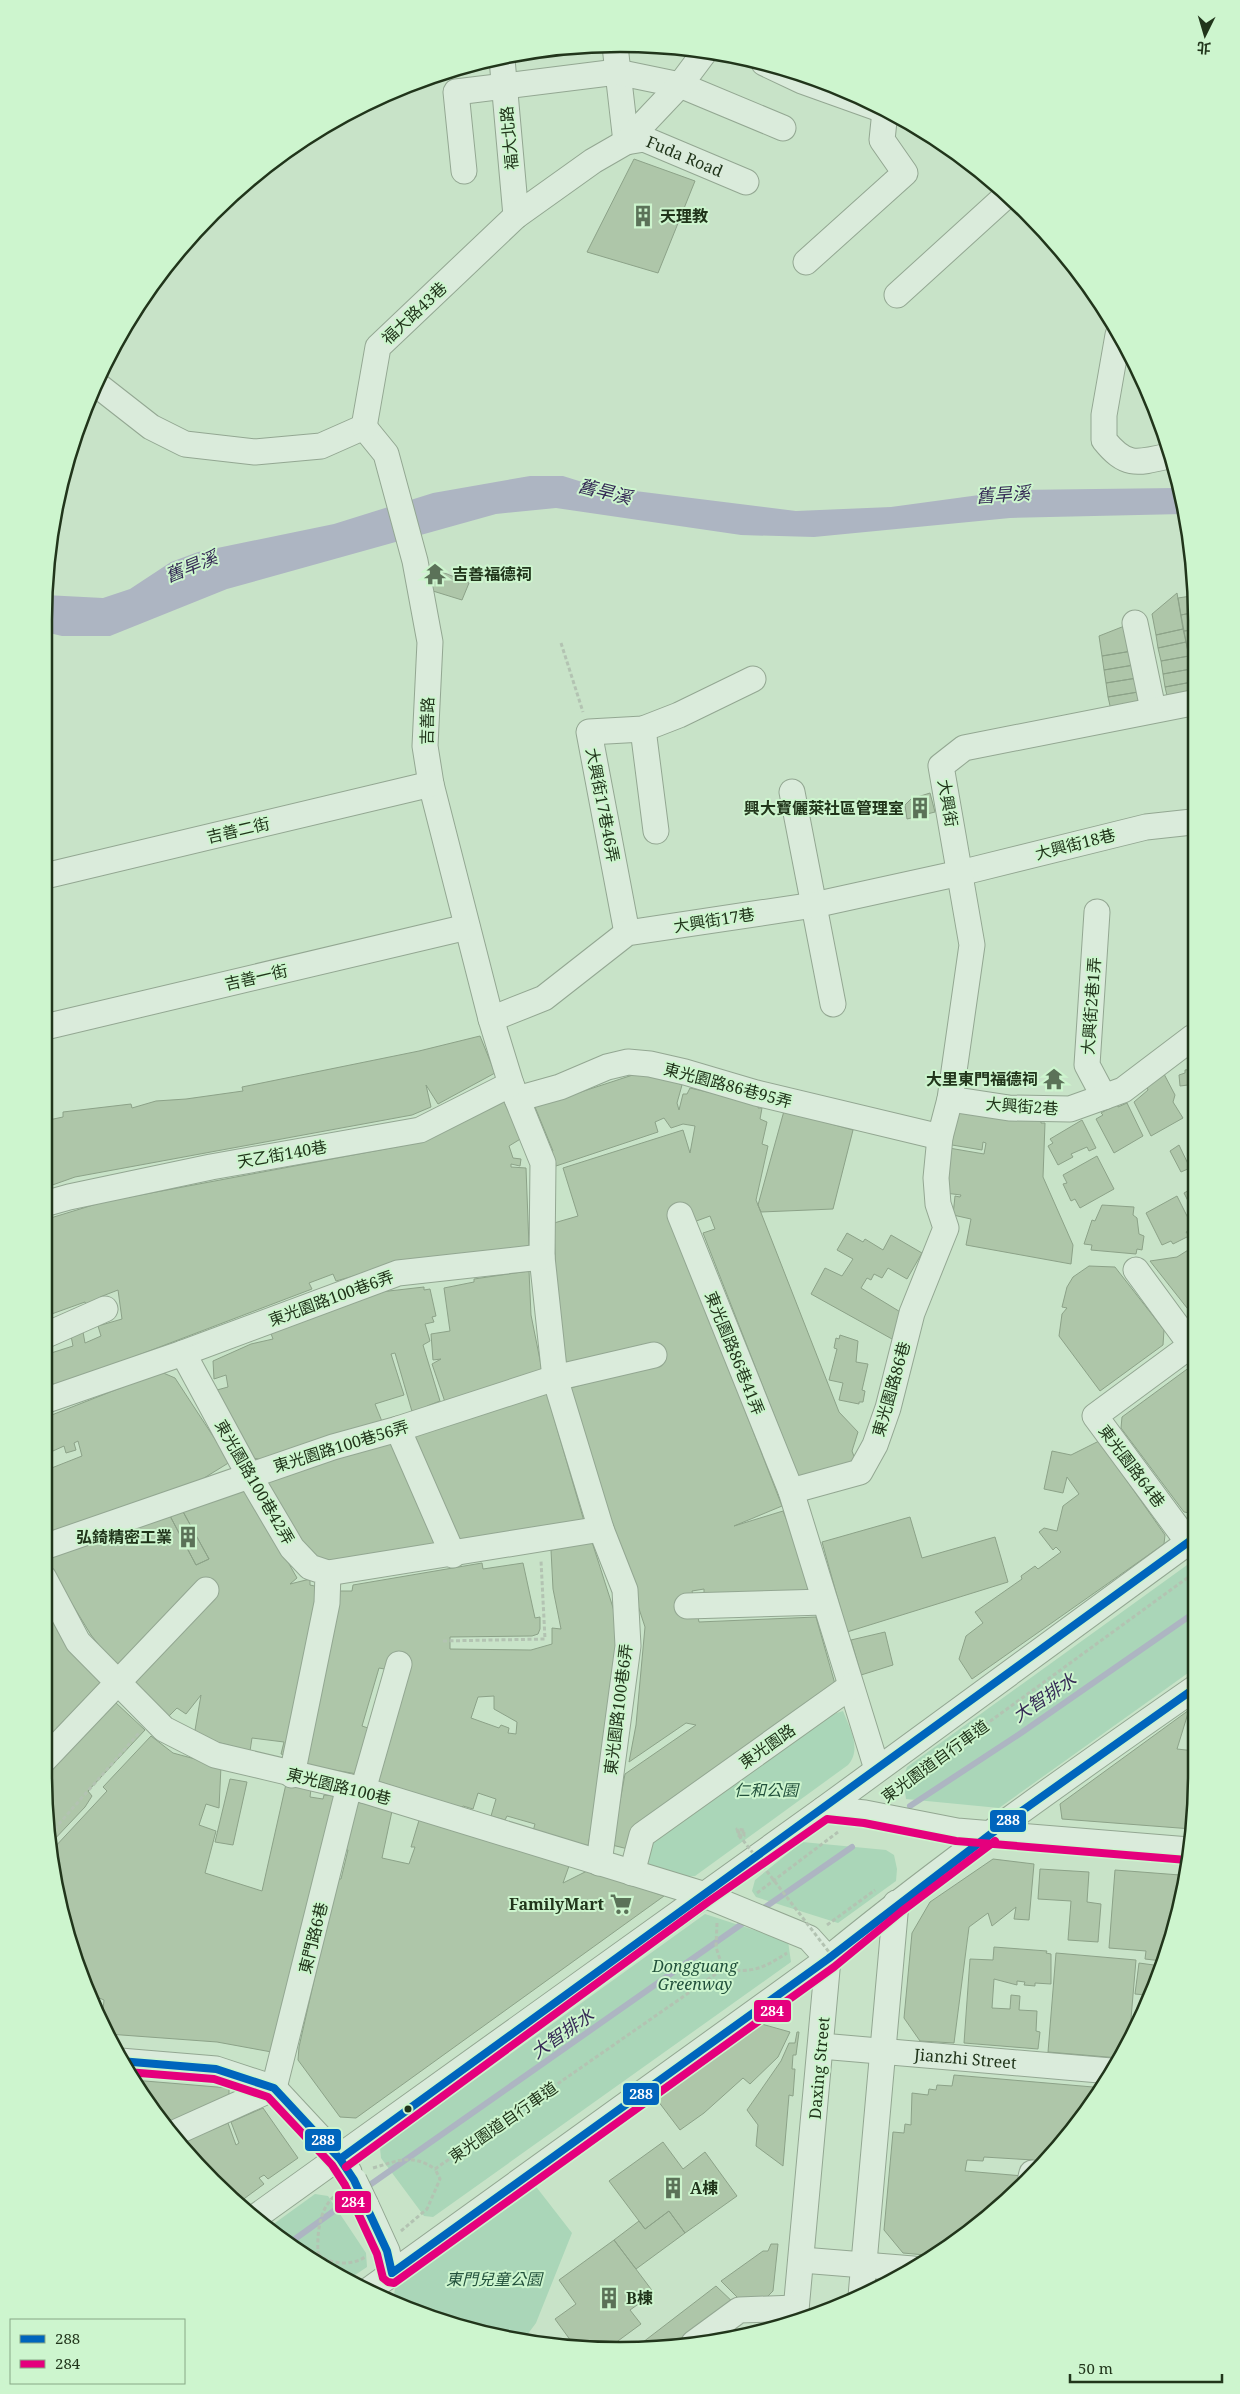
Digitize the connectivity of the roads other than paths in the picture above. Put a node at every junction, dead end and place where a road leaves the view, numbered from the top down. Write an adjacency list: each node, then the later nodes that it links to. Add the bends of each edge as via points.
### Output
1 (615, 52): 4 (street, Fuda Road)
2 (700, 58): 6 (street, 福大路43巷)
3 (503, 65): 5 (street, 福大北路)
4 (617, 72): 5 (street); 6 (street); 9 (street, Fuda Road)
5 (505, 85): 10 (street, via 456,92); 13 (street, 福大北路)
6 (680, 86): 8 (street); 9 (street, 福大路43巷)
7 (881, 117): 14 (street, via 882,140 905,173)
8 (783, 128)
9 (626, 142): 11 (street, Fuda Road, via 644,139); 13 (street, 福大路43巷, via 593,161)
10 (464, 171)
11 (746, 182)
12 (1001, 200): 15 (street)
13 (516, 216): 18 (street, 福大路43巷, via 378,347)
14 (806, 262)
15 (897, 295)
16 (1116, 345): 19 (street, via 1104,415 1104,440 1117,456 1132,461)
17 (102, 389): 18 (street, via 151,427 185,444 255,452 321,446)
18 (364, 427): 25 (street, 吉善路, via 386,454 415,561 430,642 425,746)
19 (1163, 457)
20 (1135, 623): 23 (street)
21 (753, 679): 24 (street, 大興街17巷46弄)
22 (1188, 704): 23 (street, 大興街)
23 (1153, 710): 29 (street, 大興街, via 964,748 941,766)
24 (643, 729): 28 (street); 34 (street, 大興街17巷46弄, via 589,732)
25 (431, 784): 30 (street, 吉善二街); 33 (street, 吉善路)
26 (792, 792): 31 (street)
27 (1188, 822): 29 (street, 大興街18巷, via 1146,827)
28 (656, 830)
29 (960, 873): 31 (street, 大興街17巷); 41 (street, 大興街, via 972,946)
30 (52, 874)
31 (814, 905): 34 (street, 大興街17巷); 35 (street)
32 (1098, 912): 40 (street, 大興街2巷1弄, via 1088,1065)
33 (467, 927): 36 (street, 吉善路); 37 (street, 吉善一街)
34 (627, 933): 36 (street, 大興街17巷, via 544,998)
35 (833, 1004)
36 (491, 1020): 39 (street, 東光園路100巷6弄)
37 (52, 1025)
38 (1188, 1041): 40 (street, 大興街2巷, via 1123,1090)
39 (514, 1092): 42 (street, 東光園路86巷95弄, via 560,1087 607,1067 628,1062 650,1064 756,1094); 43 (street, 天乙街140巷, via 420,1130 211,1167); 45 (street, 東光園路100巷6弄, via 543,1162)
40 (1104, 1096): 41 (street, 大興街2巷, via 1070,1110 1008,1108)
41 (950, 1099): 42 (street, 東光園路86巷)
42 (940, 1137): 57 (street, 東光園路86巷, via 936,1178 938,1204 946,1228 912,1313 875,1446 860,1472)
43 (52, 1201)
44 (680, 1215): 57 (street, 東光園路86巷41弄)
45 (542, 1257): 51 (street, 東光園路100巷6弄, via 398,1273); 53 (street, 東光園路100巷6弄)
46 (1136, 1270): 49 (street)
47 (106, 1309): 48 (street)
48 (52, 1333)
49 (1188, 1339)
50 (1188, 1347): 59 (street, 東光園路64巷, via 1095,1416)
51 (183, 1353): 54 (street); 56 (street, 東光園路100巷42弄)
52 (654, 1355): 53 (street, 東光園路100巷56弄)
53 (555, 1378): 55 (street, 東光園路100巷56弄); 58 (street, 東光園路100巷6弄)
54 (52, 1398)
55 (398, 1429): 56 (street, 東光園路100巷56弄); 62 (street)
56 (249, 1475): 61 (street, 東光園路100巷56弄); 63 (street, 東光園路100巷42弄, via 292,1548 310,1567)
57 (790, 1491): 66 (street)
58 (601, 1530): 62 (street); 79 (street, 東光園路100巷6弄, via 625,1590 628,1646)
59 (1188, 1536)
60 (1188, 1542): 73 (street)
61 (52, 1544)
62 (453, 1555): 63 (street)
63 (328, 1573): 74 (street, via 327,1603)
64 (206, 1590): 69 (street)
65 (52, 1596): 69 (street, 東光園路100巷, via 78,1642)
66 (825, 1602): 67 (street); 70 (street)
67 (687, 1606)
68 (400, 1664): 75 (street, 東門路6巷)
69 (118, 1682): 72 (street); 74 (street, 東光園路100巷, via 164,1729 215,1755)
70 (851, 1686): 73 (street); 80 (street, 東光園路, via 642,1835)
71 (1188, 1693): 77 (street)
72 (52, 1752)
73 (876, 1768): 76 (street)
74 (292, 1775): 75 (street, 東光園路100巷)
75 (356, 1788): 79 (street, 東光園路100巷); 88 (street, 東門路6巷)
76 (824, 1809): 77 (street, via 865,1812 957,1831); 81 (street)
77 (989, 1832): 78 (street); 82 (street)
78 (1183, 1849)
79 (599, 1863): 80 (street, 東光園路100巷)
80 (632, 1873): 81 (street, 東光園路100巷)
81 (702, 1894): 83 (street, via 750,1913 817,1932); 90 (street)
82 (888, 1895): 83 (street); 85 (street)
83 (834, 1962): 84 (street, Daxing Street); 95 (street)
84 (821, 2046): 85 (street, Jianzhi Street); 92 (street, Daxing Street)
85 (884, 2051): 87 (street, Jianzhi Street); 93 (street)
86 (131, 2062): 88 (street, via 216,2069)
87 (1103, 2070)
88 (274, 2088): 89 (street); 90 (street)
89 (179, 2131)
90 (340, 2159): 91 (street); 95 (street, bridge, via 387,2251)
91 (261, 2213)
92 (802, 2260): 93 (street); 97 (street, Daxing Street)
93 (864, 2264): 94 (street); 96 (street)
94 (899, 2268)
95 (378, 2286)
96 (862, 2287)
97 (796, 2313)
98 (793, 2314): 99 (street, via 739,2310)
99 (705, 2335)

